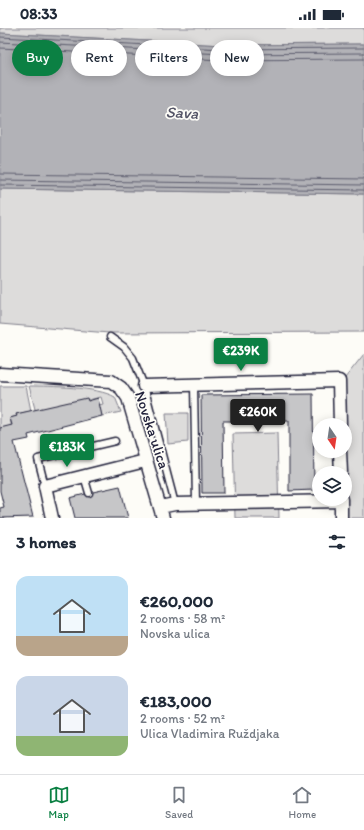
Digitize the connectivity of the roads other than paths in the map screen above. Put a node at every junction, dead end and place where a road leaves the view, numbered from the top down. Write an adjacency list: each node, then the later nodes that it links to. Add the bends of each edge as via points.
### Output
1 (110, 337): 4 (lane, via 124,347 133,358)
2 (0, 374): 7 (street, Novska ulica, via 111,381 121,388 128,398)
3 (194, 385): 4 (street, Novska ulica); 5 (street, Novska ulica, via 339,381); 13 (lane, Novska ulica)
4 (144, 386): 12 (lane)
5 (340, 418)
6 (115, 441): 9 (lane, via 38,459)
7 (145, 461): 8 (street); 15 (street, Novska ulica)
8 (84, 476): 9 (street); 10 (lane)
9 (45, 486): 16 (street)
10 (89, 493)
11 (312, 501): 13 (street, Novska ulica)
12 (175, 504): 13 (street, Novska ulica); 15 (street, Novska ulica)
13 (196, 504)
14 (341, 506): 17 (street, Novska ulica)
15 (161, 513)
16 (52, 518)
17 (341, 518)

